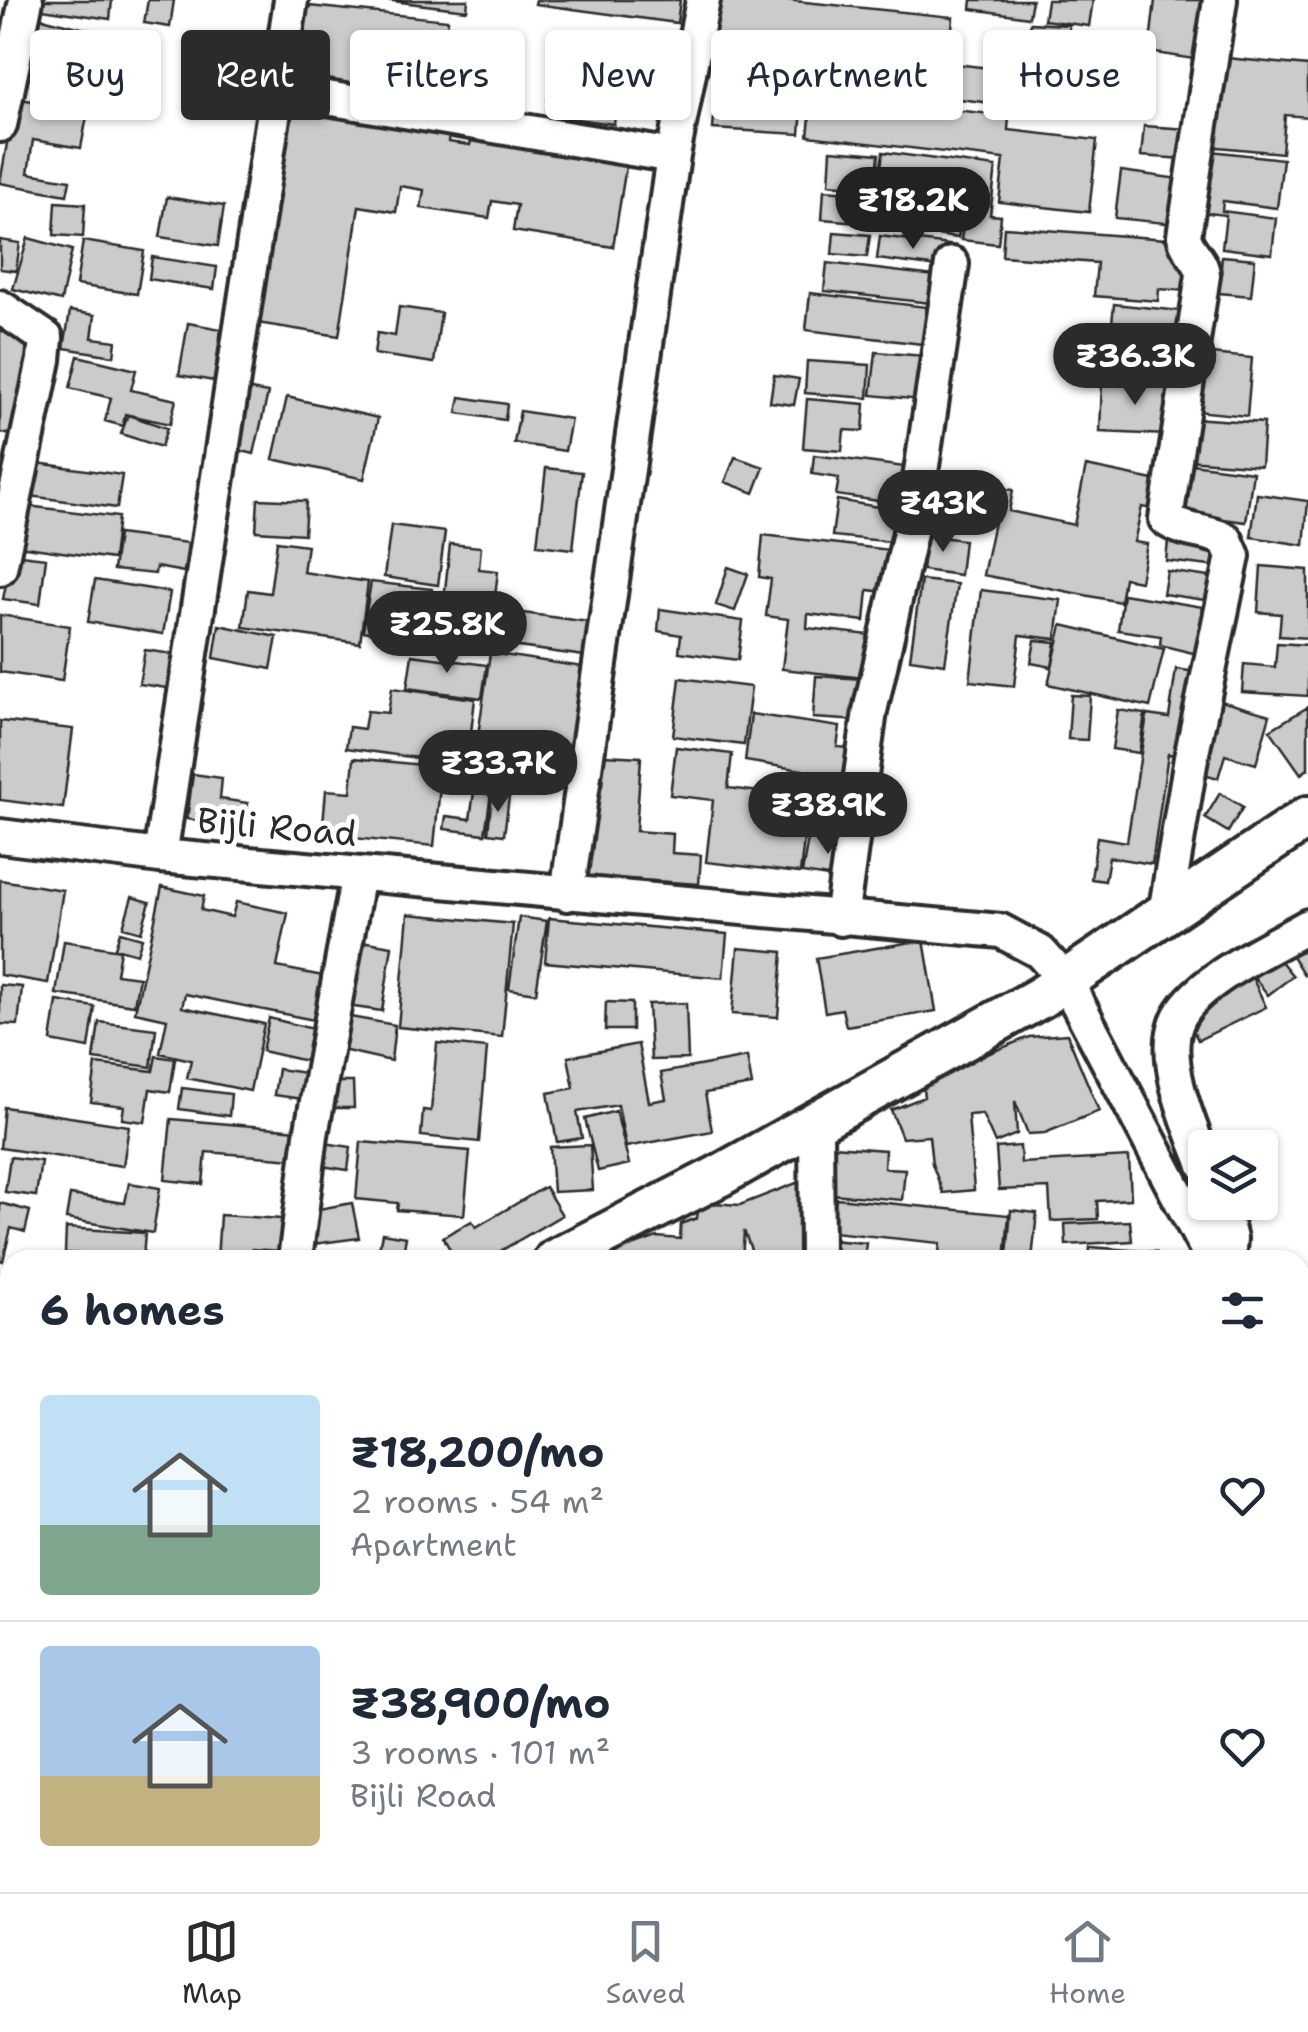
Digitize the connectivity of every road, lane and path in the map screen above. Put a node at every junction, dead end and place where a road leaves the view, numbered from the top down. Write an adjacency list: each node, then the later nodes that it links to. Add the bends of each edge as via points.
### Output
1 (26, 0): 8 (street)
2 (291, 0): 5 (street)
3 (703, 0): 9 (street)
4 (1220, 0): 18 (street, via 1184,236 1203,275 1166,519 1226,540 1232,556)
5 (287, 30)
6 (330, 99): 9 (street)
7 (273, 120): 15 (street)
8 (0, 125)
9 (673, 156): 17 (street)
10 (952, 264): 19 (street, via 916,506 870,711)
11 (0, 306): 12 (street, via 46,338)
12 (0, 568)
13 (1308, 817): 18 (main road)
14 (0, 836): 15 (street, Bijli Road)
15 (160, 856): 16 (street, Bijli Road)
16 (358, 874): 17 (street, Bijli Road); 25 (street)
17 (568, 894): 19 (street, Bijli Road)
18 (1165, 914): 21 (main road)
19 (841, 919): 21 (street, Bijli Road, via 1001,931 1040,952)
20 (1308, 926): 23 (street, via 1220,978 1176,1023 1172,1043)
21 (1066, 981): 22 (main road); 28 (street, Bijli Road)
22 (816, 1122): 26 (main road); 27 (street)
23 (1191, 1130)
24 (1225, 1220): 29 (street, via 1230,1239)
25 (296, 1250)
26 (586, 1250)
27 (817, 1250)
28 (1206, 1250)
29 (1216, 1250)

